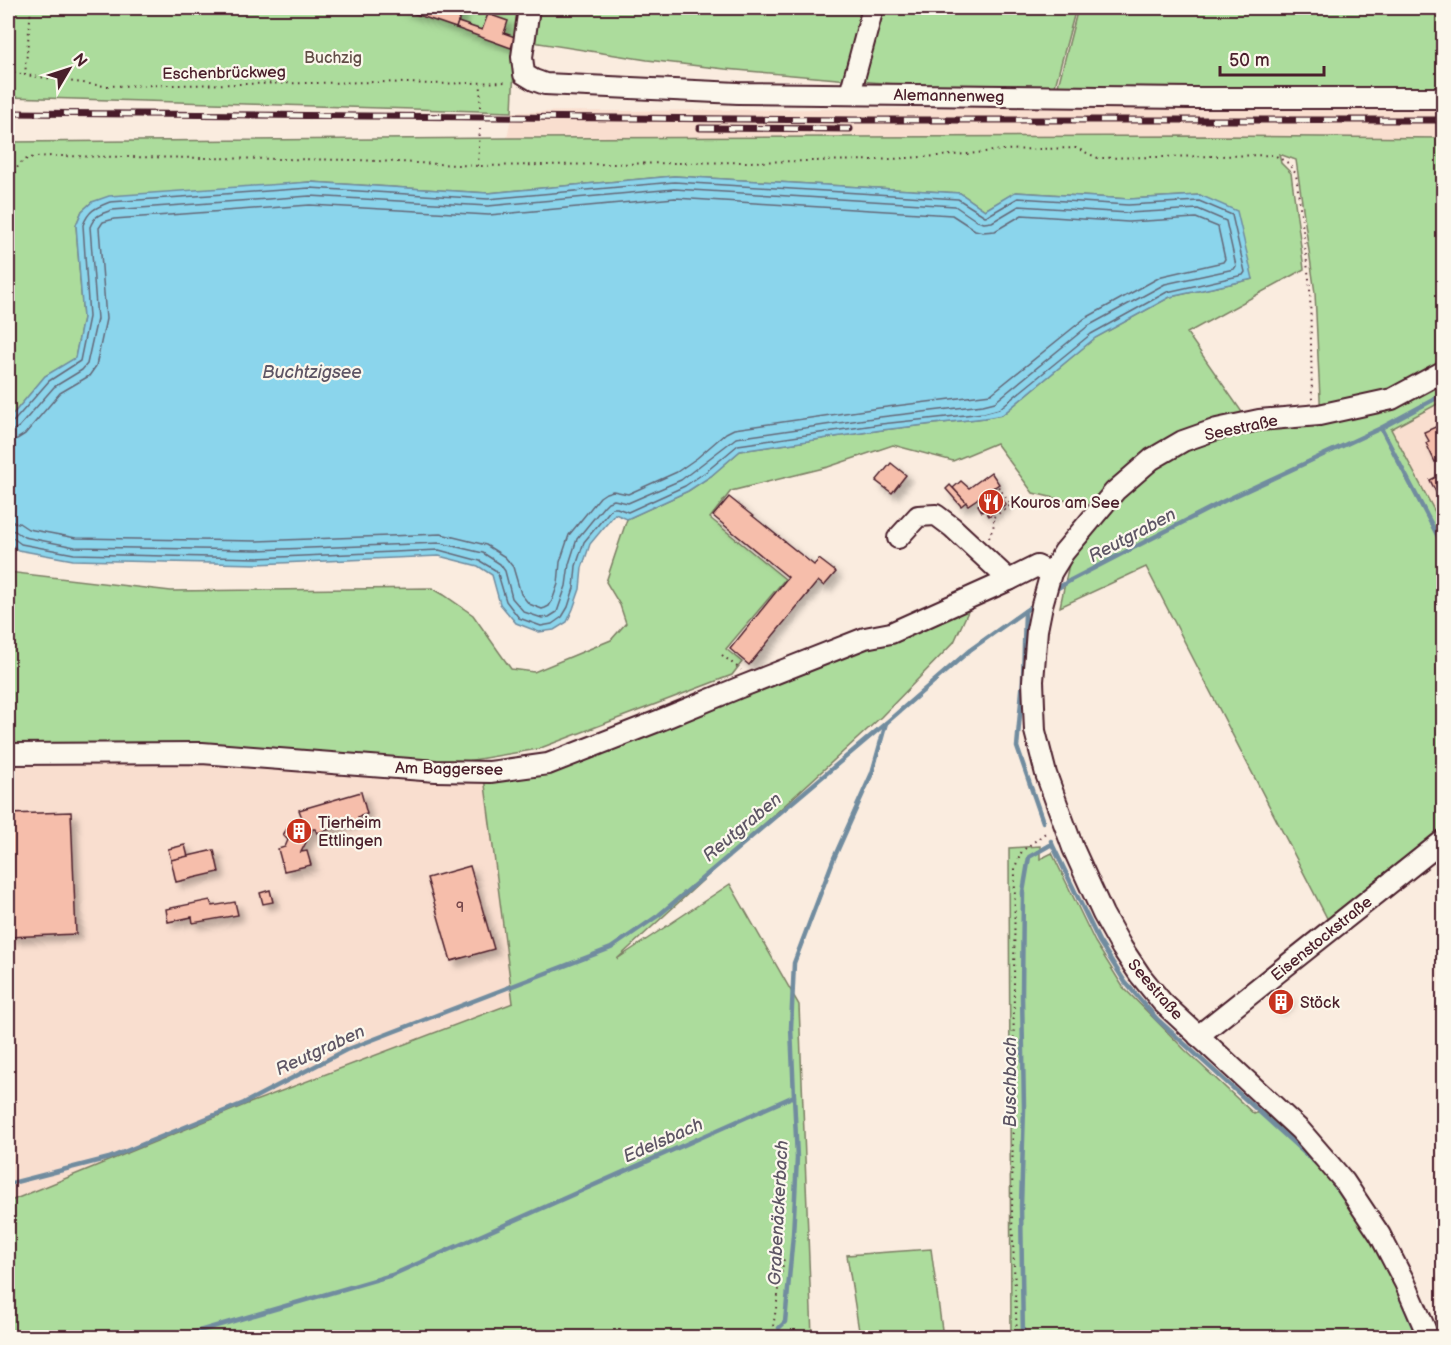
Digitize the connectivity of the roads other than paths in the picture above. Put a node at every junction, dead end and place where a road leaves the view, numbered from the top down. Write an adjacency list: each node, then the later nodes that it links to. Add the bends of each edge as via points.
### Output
1 (529, 8): 3 (street, Alemannenweg, via 522,57 524,74 545,84)
2 (873, 8): 3 (street)
3 (850, 94): 4 (street, Alemannenweg)
4 (1443, 98)
5 (1443, 371): 7 (street, Seestraße, via 1392,399 1348,410 1259,420 1184,441 1152,459 1115,491 1064,552)
6 (898, 538): 8 (street, via 918,516 936,515)
7 (1049, 578): 8 (street, via 1037,566); 11 (street, Seestraße, via 1037,630 1033,681 1035,730 1049,783 1073,848 1122,948 1162,1002)
8 (1009, 580): 9 (street, Am Baggersee, via 891,633 866,638 548,764 468,772 202,753)
9 (8, 754)
10 (1443, 840): 11 (street, Eisenstockstraße)
11 (1198, 1036): 12 (street, Seestraße, via 1300,1130 1344,1181 1380,1235)
12 (1429, 1338)

